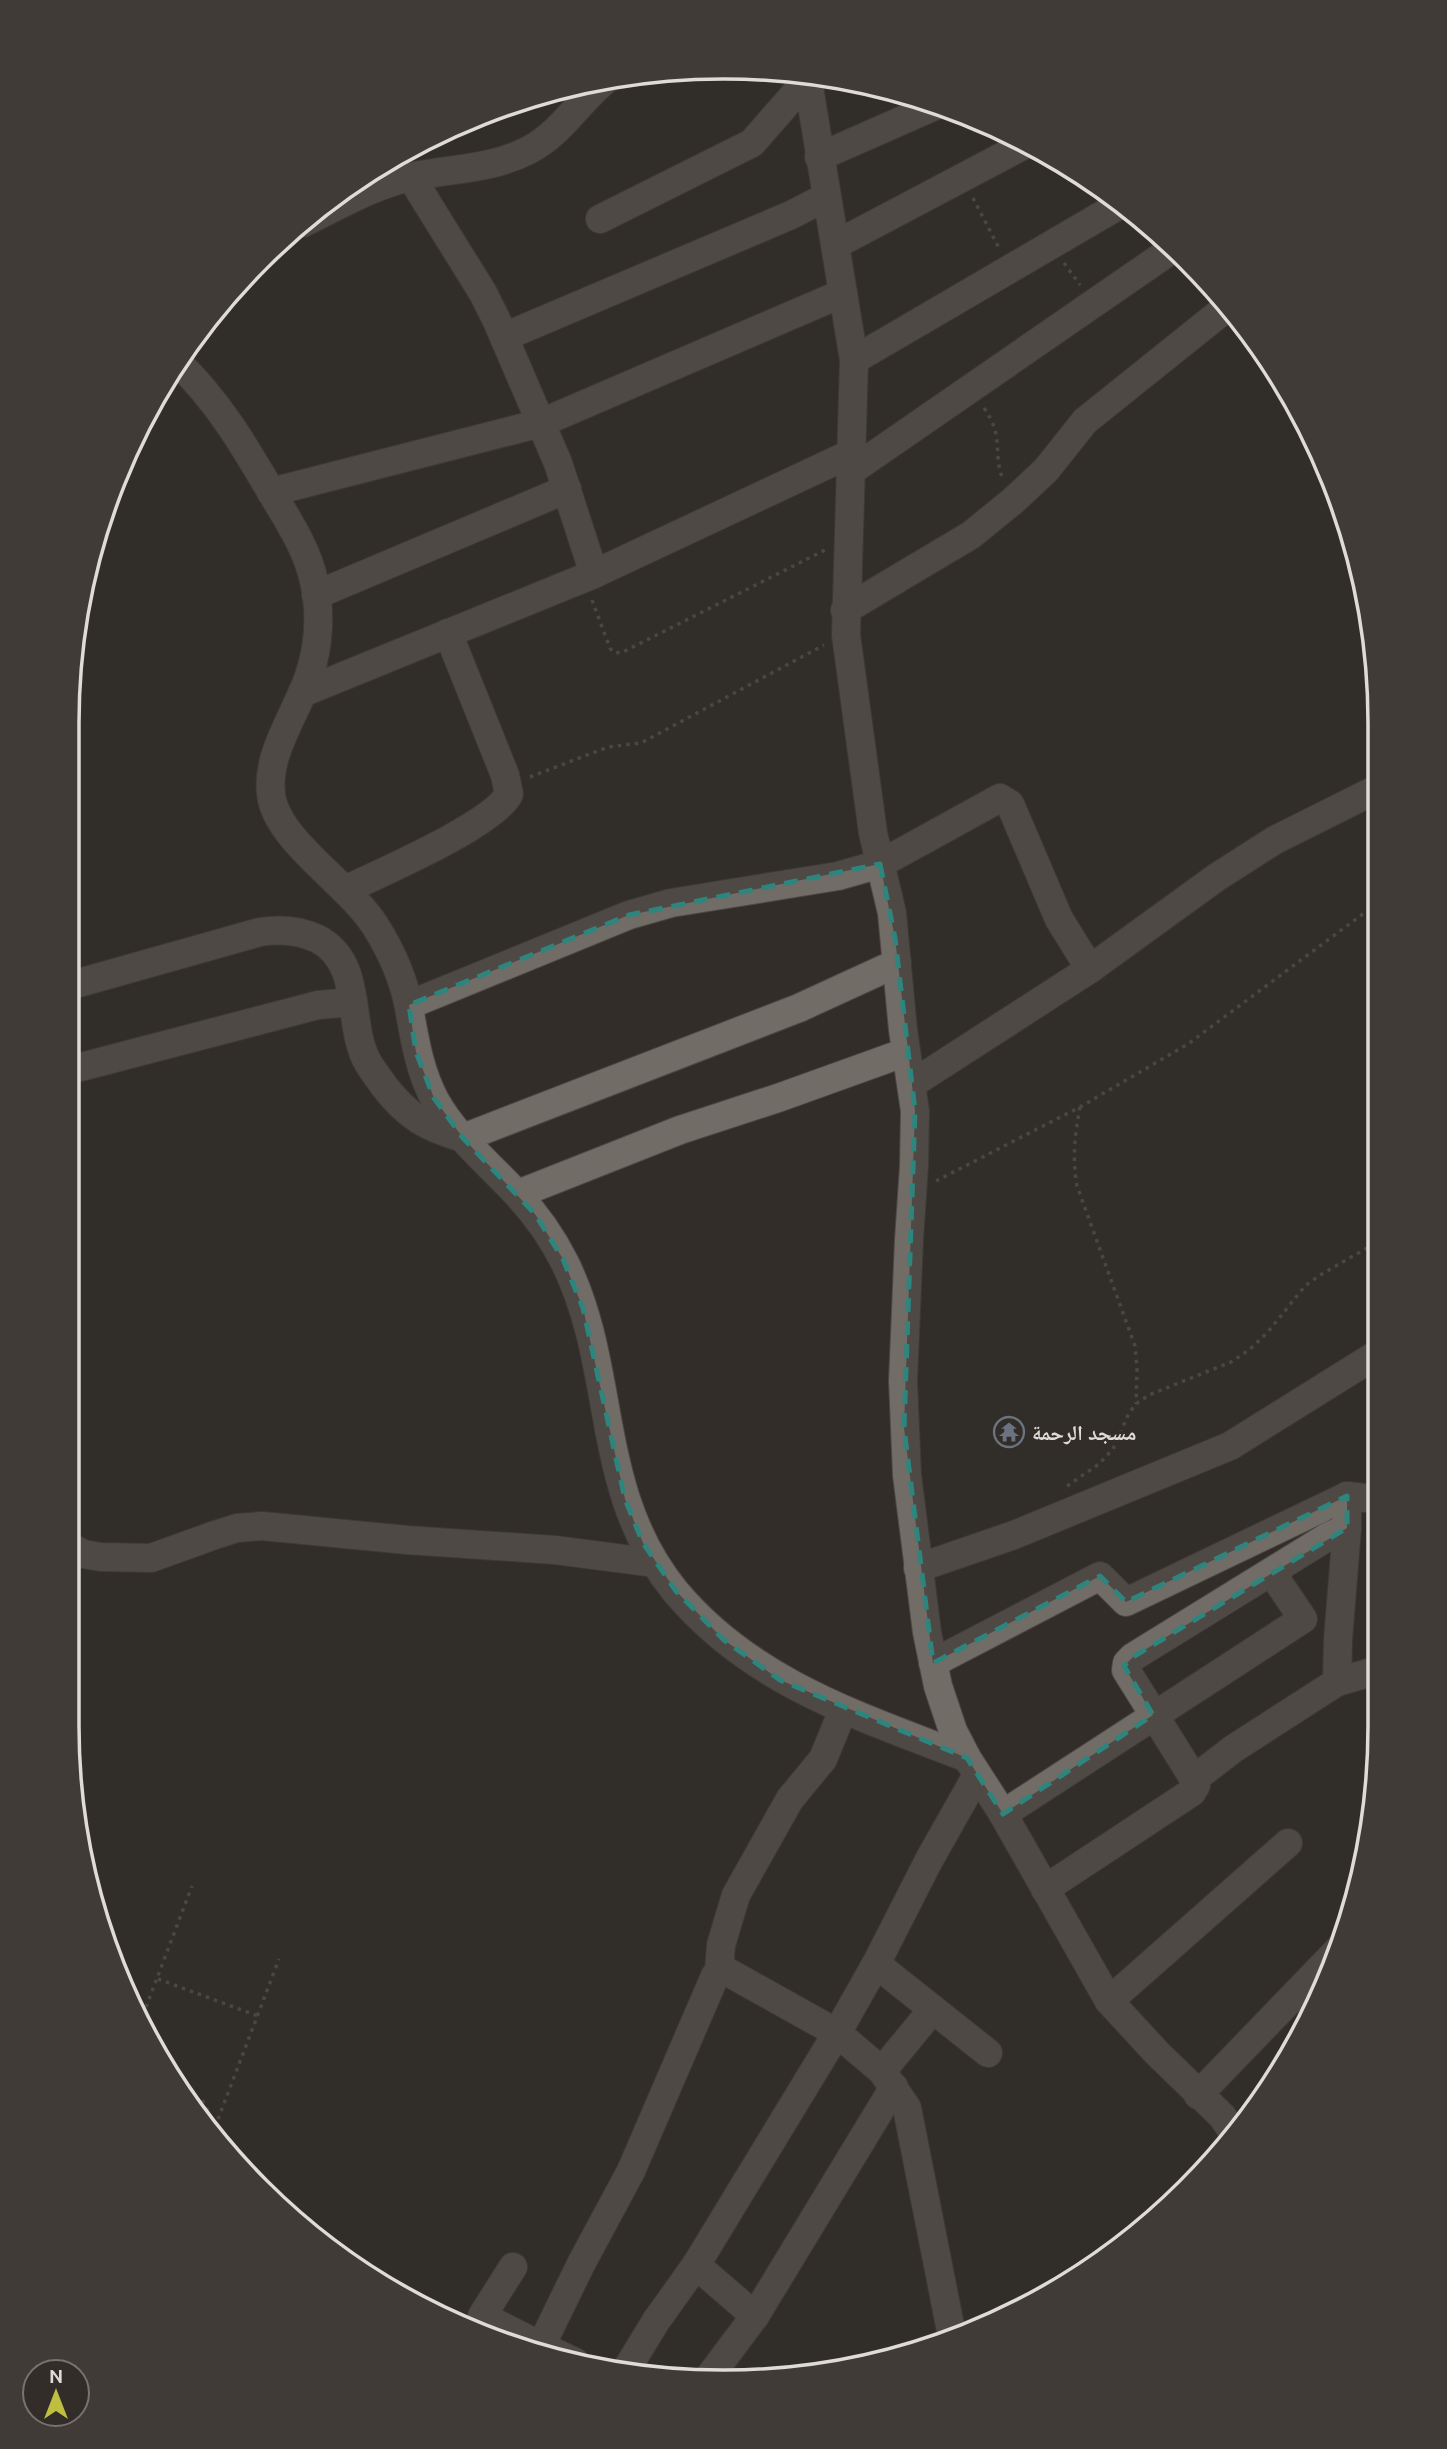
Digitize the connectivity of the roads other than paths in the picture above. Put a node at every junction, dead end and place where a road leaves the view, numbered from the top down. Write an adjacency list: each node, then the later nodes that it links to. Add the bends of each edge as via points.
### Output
1 (805, 84): 11 (street, via 752,143)
2 (812, 85): 6 (street)
3 (592, 93): 7 (street, via 554,131 507,160)
4 (924, 111): 6 (street)
5 (1016, 149): 12 (street)
6 (819, 157): 8 (street)
7 (411, 177): 9 (street); 16 (street, via 483,293)
8 (826, 197): 12 (street); 16 (street)
9 (345, 202)
10 (1112, 209): 17 (street)
11 (600, 219)
12 (835, 245): 14 (street)
13 (1165, 254): 20 (street, via 971,390)
14 (843, 293): 17 (street); 19 (street)
15 (1220, 313): 25 (street, via 1086,421 1014,500)
16 (504, 337): 19 (street)
17 (854, 360): 20 (street)
18 (184, 370): 22 (street, via 233,428)
19 (541, 423): 21 (street); 22 (street)
20 (851, 462): 23 (street); 25 (street)
21 (567, 489): 23 (street); 24 (street)
22 (271, 492): 24 (street, via 303,547)
23 (589, 576): 26 (street)
24 (316, 595): 27 (street, via 317,639)
25 (846, 622): 29 (street)
26 (448, 633): 27 (street); 30 (street, via 509,785 506,799 462,832)
27 (302, 693): 30 (street, via 273,763 272,799 288,831)
28 (1368, 794): 32 (street, via 1275,840)
29 (880, 864): 31 (street, via 892,913); 32 (street, via 1000,798 1010,804 1059,919); 35 (street, via 629,915)
30 (345, 890): 35 (street, via 385,942)
31 (897, 963): 36 (street); 39 (street, via 799,1008)
32 (1090, 969): 38 (street)
33 (79, 983): 34 (street, via 260,932 288,930 315,938 338,955)
34 (353, 1002): 37 (street, via 318,1004); 39 (street, via 366,1060 394,1098 424,1124)
35 (409, 1005): 39 (street, via 424,1076 440,1109)
36 (906, 1052): 38 (street); 40 (street, via 680,1130)
37 (81, 1067)
38 (912, 1084): 47 (street, via 916,1139 903,1393)
39 (463, 1138): 40 (street)
40 (518, 1194): 46 (street, via 550,1236 574,1283 618,1477 633,1521)
41 (1368, 1360): 47 (street, via 1230,1446 1014,1535)
42 (1347, 1496): 43 (street); 44 (street); 51 (street, via 1126,1602 1100,1576)
43 (1368, 1498)
44 (1347, 1528): 48 (street); 50 (street)
45 (79, 1552): 46 (street, via 151,1558 237,1528 262,1526 555,1550)
46 (655, 1563): 54 (street, via 699,1616 751,1661)
47 (918, 1569): 51 (street)
48 (1272, 1573): 49 (street); 55 (street, via 1127,1663 1126,1670)
49 (1303, 1619): 50 (street, via 1318,1637); 55 (street)
50 (1338, 1640): 53 (street)
51 (933, 1663): 56 (street, via 945,1709)
52 (1368, 1673): 53 (street)
53 (1337, 1682): 57 (street)
54 (843, 1710): 56 (street); 63 (street, via 823,1759 790,1799 736,1895 721,1944)
55 (1153, 1715): 57 (street); 58 (street)
56 (972, 1766): 58 (street); 61 (street)
57 (1194, 1779): 60 (street, via 1192,1793)
58 (1003, 1814): 60 (street)
59 (1288, 1843): 64 (street)
60 (1045, 1889): 64 (street)
61 (876, 1964): 65 (street); 66 (street)
62 (1320, 1968): 69 (street)
63 (719, 1972): 66 (street, via 739,1977); 77 (street, via 631,2171)
64 (1110, 2001): 69 (street)
65 (933, 2009): 67 (street); 68 (street)
66 (837, 2033): 68 (street); 71 (street)
67 (988, 2053)
68 (888, 2079): 73 (street); 75 (street, via 907,2108)
69 (1198, 2095): 70 (street)
70 (1229, 2126)
71 (696, 2265): 73 (street); 78 (street)
72 (513, 2267): 74 (street)
73 (755, 2316): 79 (street)
74 (479, 2320): 76 (street)
75 (951, 2328)
76 (520, 2337)
77 (542, 2344)
78 (630, 2363)
79 (715, 2370)

